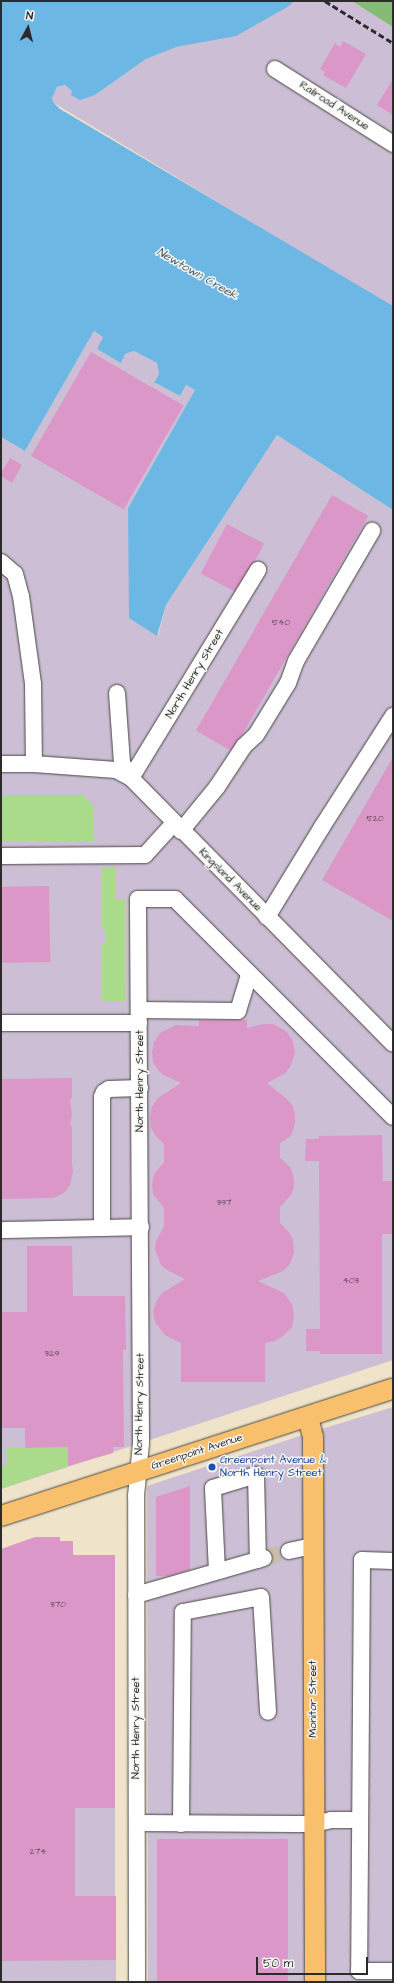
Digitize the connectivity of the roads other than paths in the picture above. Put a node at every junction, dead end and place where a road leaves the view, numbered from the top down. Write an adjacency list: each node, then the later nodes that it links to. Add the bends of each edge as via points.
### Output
1 (275, 69): 2 (street, Railroad Avenue)
2 (393, 144)
3 (372, 531): 11 (street, via 296,661 288,683 256,735 244,746 217,787)
4 (1, 562): 9 (street, via 15,574 21,596 33,684)
5 (258, 570): 10 (street, North Henry Street)
6 (117, 693): 10 (street, Kingsland Avenue, via 122,762)
7 (393, 716): 13 (street)
8 (1, 764): 9 (street)
9 (34, 764): 10 (street, via 116,770)
10 (131, 778): 11 (street, Kingsland Avenue)
11 (177, 827): 12 (street, via 145,855); 13 (street, Kingsland Avenue)
12 (1, 856)
13 (267, 917): 17 (street, Kingsland Avenue)
14 (249, 974): 15 (street, via 238,1011); 15 (street, North Henry Street, via 175,899 138,899); 19 (street)
15 (139, 1017): 16 (street); 18 (street, North Henry Street)
16 (1, 1024)
17 (393, 1044)
18 (140, 1088): 20 (street, North Henry Street); 21 (street, via 109,1089 102,1097)
19 (393, 1117)
20 (141, 1227): 21 (street); 25 (street, North Henry Street)
21 (102, 1228): 22 (street)
22 (1, 1230)
23 (393, 1389): 24 (main road, Greenpoint Avenue)
24 (308, 1417): 25 (main road, Greenpoint Avenue); 27 (main road, Monitor Street, via 313,1437)
25 (139, 1471): 26 (main road, Greenpoint Avenue); 31 (street, North Henry Street, via 136,1496)
26 (1, 1516)
27 (312, 1546): 28 (street); 36 (main road, Monitor Street)
28 (289, 1551)
29 (393, 1561): 33 (street, via 362,1560)
30 (218, 1571): 30 (street, via 261,1559 256,1475 213,1488); 31 (street)
31 (136, 1594): 34 (street, North Henry Street)
32 (268, 1712): 35 (street, via 260,1597 183,1612)
33 (360, 1820): 36 (street, via 331,1820); 37 (street, via 359,1971)
34 (137, 1824): 35 (street); 38 (street, North Henry Street)
35 (181, 1824): 36 (street)
36 (314, 1824): 39 (main road, Monitor Street)
37 (393, 1971)
38 (137, 1982)
39 (315, 1982)

